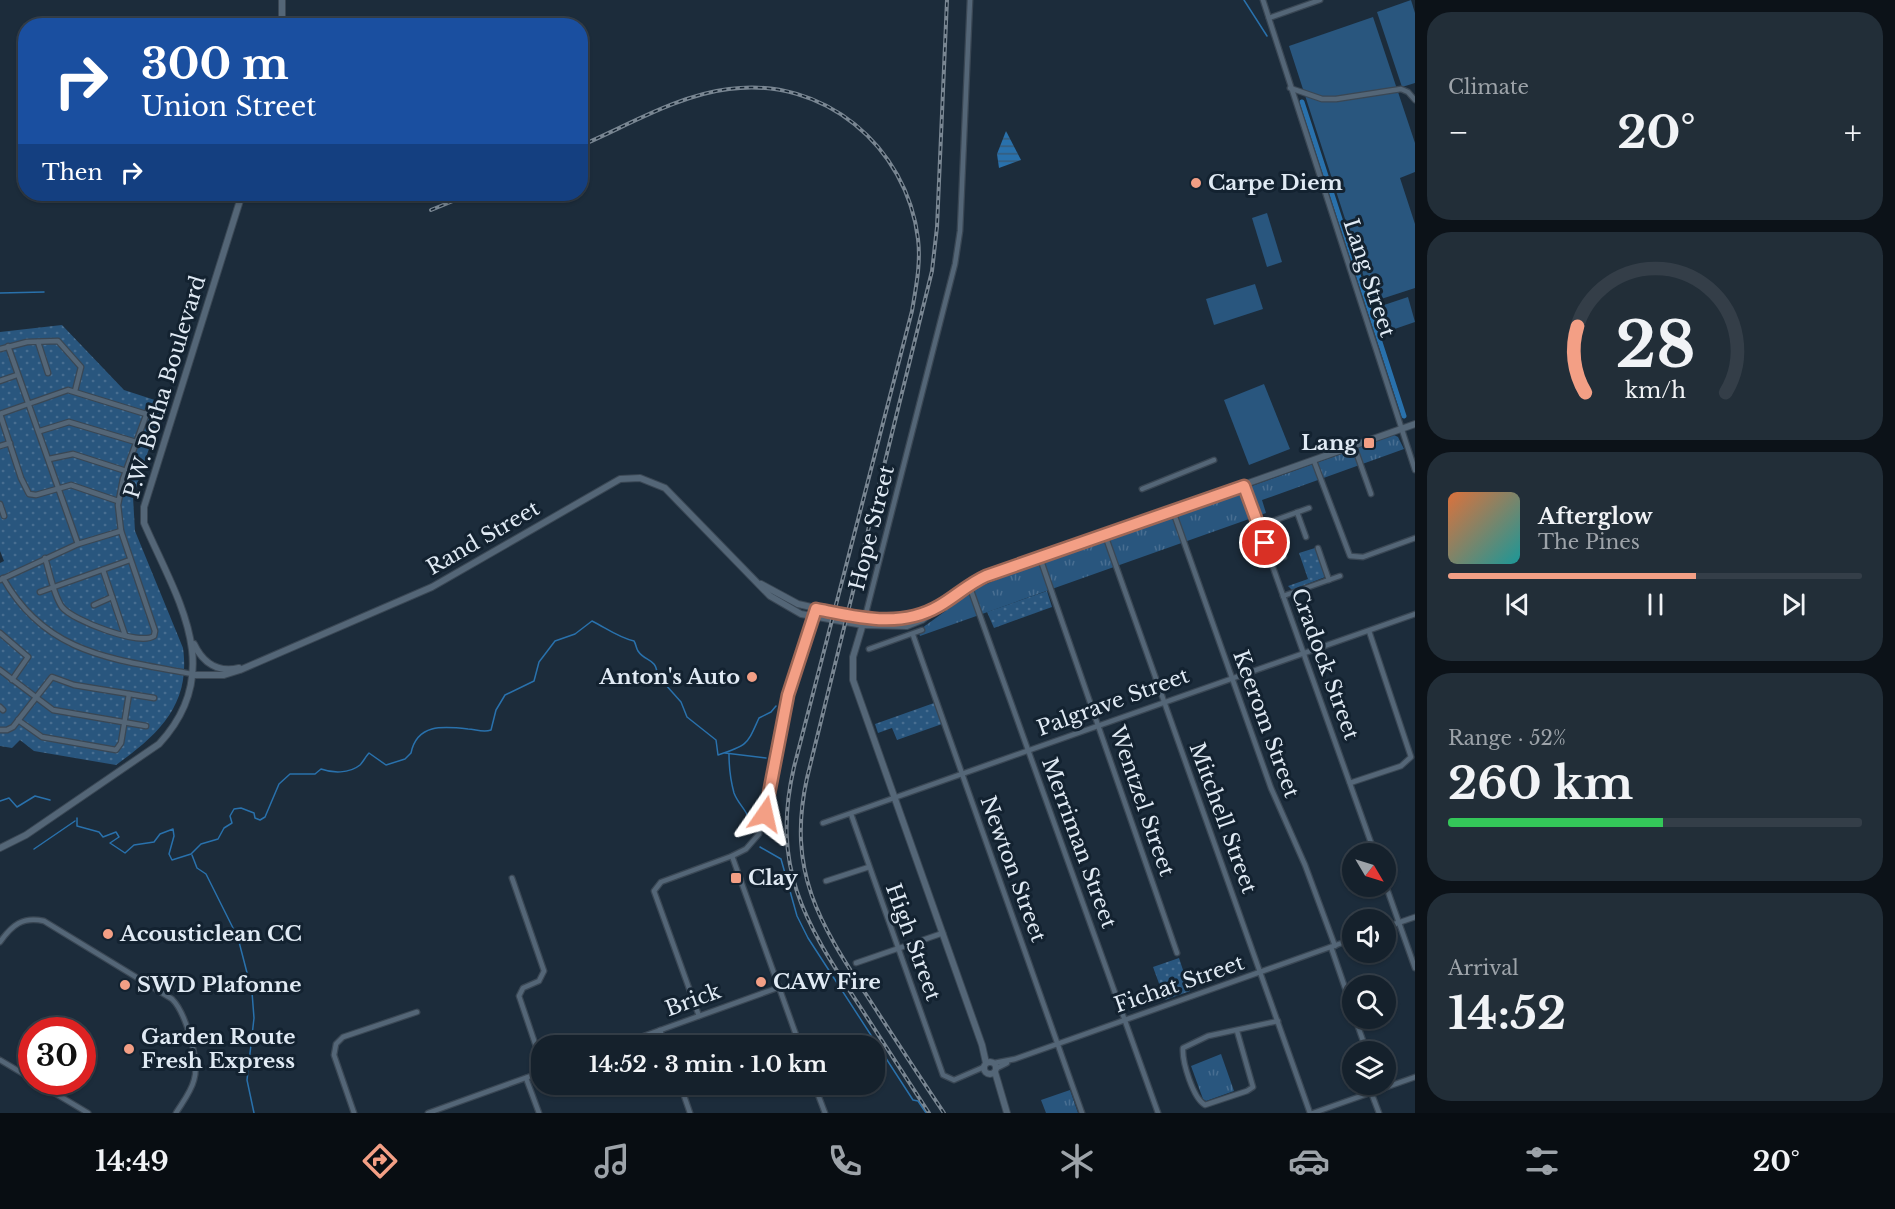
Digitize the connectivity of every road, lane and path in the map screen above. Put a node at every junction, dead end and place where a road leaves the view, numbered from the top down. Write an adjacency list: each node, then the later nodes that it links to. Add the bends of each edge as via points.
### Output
1 (282, 0): 5 (street)
2 (970, 0): 68 (street, Hope Street, via 960,231 955,264)
3 (1263, 0): 6 (street, Lang Street)
4 (1320, 0): 6 (street)
5 (282, 18)
6 (1269, 18): 7 (street, Lang Street)
7 (1290, 88): 8 (street, via 1322,99 1401,89); 20 (street, Lang Street)
8 (1415, 100)
9 (240, 201): 75 (street, P.W. Botha Boulevard, via 144,507 144,523)
10 (38, 342): 11 (street); 13 (street); 16 (street, via 58,341 79,363 82,372)
11 (8, 346): 12 (street); 14 (street)
12 (0, 349)
13 (48, 373)
14 (17, 375): 15 (street); 17 (street)
15 (0, 381)
16 (75, 391): 17 (street); 22 (street, via 147,412)
17 (29, 402): 18 (street); 21 (street)
18 (0, 414): 23 (street)
19 (1415, 424): 20 (street)
20 (1401, 429): 25 (street); 29 (street, Lang Street)
21 (39, 431): 22 (street, via 69,422); 26 (street)
22 (136, 442): 30 (street)
23 (10, 443): 24 (street); 32 (street, via 29,495)
24 (0, 446)
25 (1354, 446): 28 (street); 34 (street)
26 (49, 459): 30 (street, via 73,454); 32 (street)
27 (1214, 460): 33 (street)
28 (1314, 461): 31 (street); 46 (street, via 1350,556 1363,557)
29 (1415, 467)
30 (126, 471): 35 (street)
31 (1244, 486): 38 (street); 42 (street, Cradock Street)
32 (58, 487): 35 (street, via 71,485); 47 (street)
33 (1142, 489)
34 (1371, 494)
35 (118, 501): 43 (street)
36 (0, 504): 40 (street)
37 (1309, 508): 39 (street)
38 (1173, 511): 44 (street); 81 (street, Keerom Street)
39 (1297, 512): 41 (street); 45 (street)
40 (4, 516)
41 (1272, 521): 42 (street); 49 (street)
42 (1259, 526): 61 (street, Cradock Street)
43 (121, 531): 47 (street); 52 (street)
44 (1104, 534): 51 (street); 86 (street, Mitchell Street)
45 (1306, 537)
46 (1415, 538)
47 (78, 544): 50 (street)
48 (1318, 548): 57 (street)
49 (1284, 557)
50 (45, 558): 55 (street); 59 (street)
51 (1040, 558): 58 (street); 89 (street, Wentzel Street)
52 (130, 560): 53 (street); 73 (street, via 155,633 150,639)
53 (103, 570): 59 (street); 62 (street)
54 (1340, 576): 57 (street)
55 (2, 579): 80 (street, via 31,616 77,648)
56 (754, 579): 65 (street, Rand Street, via 790,600); 67 (street, Rand Street, via 779,603); 78 (street, Rand Street, via 665,488 640,478 620,479 432,587)
57 (1329, 580): 61 (street)
58 (969, 585): 64 (street); 92 (street, Merriman Street)
59 (55, 587): 60 (street); 73 (street, via 69,613 102,629)
60 (40, 592)
61 (1283, 596): 77 (street, Cradock Street)
62 (112, 597): 63 (street); 73 (street)
63 (94, 604)
64 (938, 607): 68 (street, Rand Street, via 904,620); 69 (street, Rand Street, via 907,626)
65 (816, 609): 67 (street); 68 (street, Rand Street)
66 (1415, 614): 71 (street, Palgrave Street)
67 (814, 616): 69 (street, Rand Street); 100 (street, via 788,695 762,827 755,841)
68 (865, 618): 69 (street, Hope Street)
69 (863, 625): 95 (street, Hope Street, via 853,657 853,680)
70 (922, 630): 74 (street)
71 (1369, 631): 77 (street, Palgrave Street); 94 (street, via 1412,757 1401,766)
72 (0, 633): 82 (street, via 28,657)
73 (125, 634)
74 (913, 635): 76 (street); 93 (street, Newton Street)
75 (192, 639): 78 (street, via 201,657 213,666 227,670); 80 (street, P.W. Botha Boulevard)
76 (869, 650)
77 (1303, 652): 81 (street, Palgrave Street); 94 (street, Cradock Street)
78 (251, 665): 80 (street, Rand Street, via 224,675)
79 (0, 670): 82 (street)
80 (195, 675): 99 (street, P.W. Botha Boulevard, via 180,716 159,744 26,835)
81 (1232, 677): 86 (street, Palgrave Street); 111 (street, Keerom Street)
82 (12, 680): 84 (street)
83 (129, 693): 84 (street, via 68,683 56,676); 85 (street); 88 (street)
84 (35, 698): 87 (street); 88 (street, via 53,710)
85 (154, 698)
86 (1164, 701): 89 (street, Palgrave Street); 116 (street, Mitchell Street)
87 (18, 720): 88 (street, via 42,737 113,750 120,747); 91 (street, via 10,729)
88 (124, 722): 90 (street)
89 (1099, 724): 92 (street, Palgrave Street); 113 (street, Wentzel Street)
90 (146, 726)
91 (0, 730)
92 (1028, 750): 93 (street, Palgrave Street); 121 (street, Merriman Street)
93 (961, 773): 95 (street, Palgrave Street); 129 (street, Newton Street)
94 (1350, 783): 98 (street, Cradock Street)
95 (895, 797): 96 (street, Palgrave Street); 108 (street, Hope Street)
96 (851, 814): 97 (street, Palgrave Street); 101 (street, High Street)
97 (823, 823)
98 (1371, 843)
99 (0, 848)
100 (732, 856): 118 (street); 120 (street, via 661,882 654,896)
101 (869, 867): 103 (street); 112 (street, High Street)
102 (512, 878): 125 (street, via 544,971 539,981 523,988 519,996)
103 (826, 881)
104 (1390, 897): 106 (street)
105 (1415, 917): 106 (street)
106 (1399, 922): 107 (street); 115 (street)
107 (1396, 923)
108 (943, 933): 112 (street); 131 (street, Hope Street)
109 (0, 942): 144 (street, via 21,921 44,921 172,999 180,1009 196,1066 194,1082)
110 (1342, 943): 111 (street, Fichat Street)
111 (1333, 946): 116 (street, Fichat Street); 117 (street, Keerom Street)
112 (898, 949): 114 (street); 136 (street, High Street, via 940,1068)
113 (1177, 953)
114 (856, 963)
115 (1415, 968)
116 (1261, 973): 121 (street, Fichat Street); 122 (street, Mitchell Street)
117 (1342, 975)
118 (780, 987): 120 (street, Brick); 128 (street)
119 (417, 1012): 145 (street, via 343,1037 336,1044 334,1055)
120 (699, 1016): 123 (street, Brick)
121 (1124, 1020): 129 (street, Fichat Street); 152 (street, Merriman Street)
122 (1278, 1021): 124 (street); 153 (street, Mitchell Street)
123 (660, 1030): 126 (street, Brick); 127 (street)
124 (1237, 1031): 124 (street, via 1208,1036 1183,1048 1198,1099 1203,1104 1253,1087)
125 (532, 1035)
126 (646, 1035)
127 (662, 1035)
128 (796, 1035)
129 (1057, 1044): 131 (street, Fichat Street); 151 (street, Newton Street)
130 (0, 1060): 132 (street)
131 (990, 1068): 136 (street, Fichat Street); 150 (street, Hope Street)
132 (18, 1071)
133 (531, 1076): 135 (street)
134 (1415, 1077): 137 (street)
135 (526, 1078): 146 (street); 147 (street)
136 (948, 1080)
137 (1396, 1082)
138 (58, 1095): 143 (street)
139 (684, 1095): 148 (street)
140 (818, 1095): 149 (street)
141 (1363, 1095): 153 (street)
142 (1372, 1095): 154 (street)
143 (88, 1113)
144 (176, 1113)
145 (354, 1113)
146 (428, 1113)
147 (539, 1113)
148 (690, 1113)
149 (825, 1113)
150 (1007, 1113)
151 (1082, 1113)
152 (1158, 1113)
153 (1312, 1113)
154 (1379, 1113)

